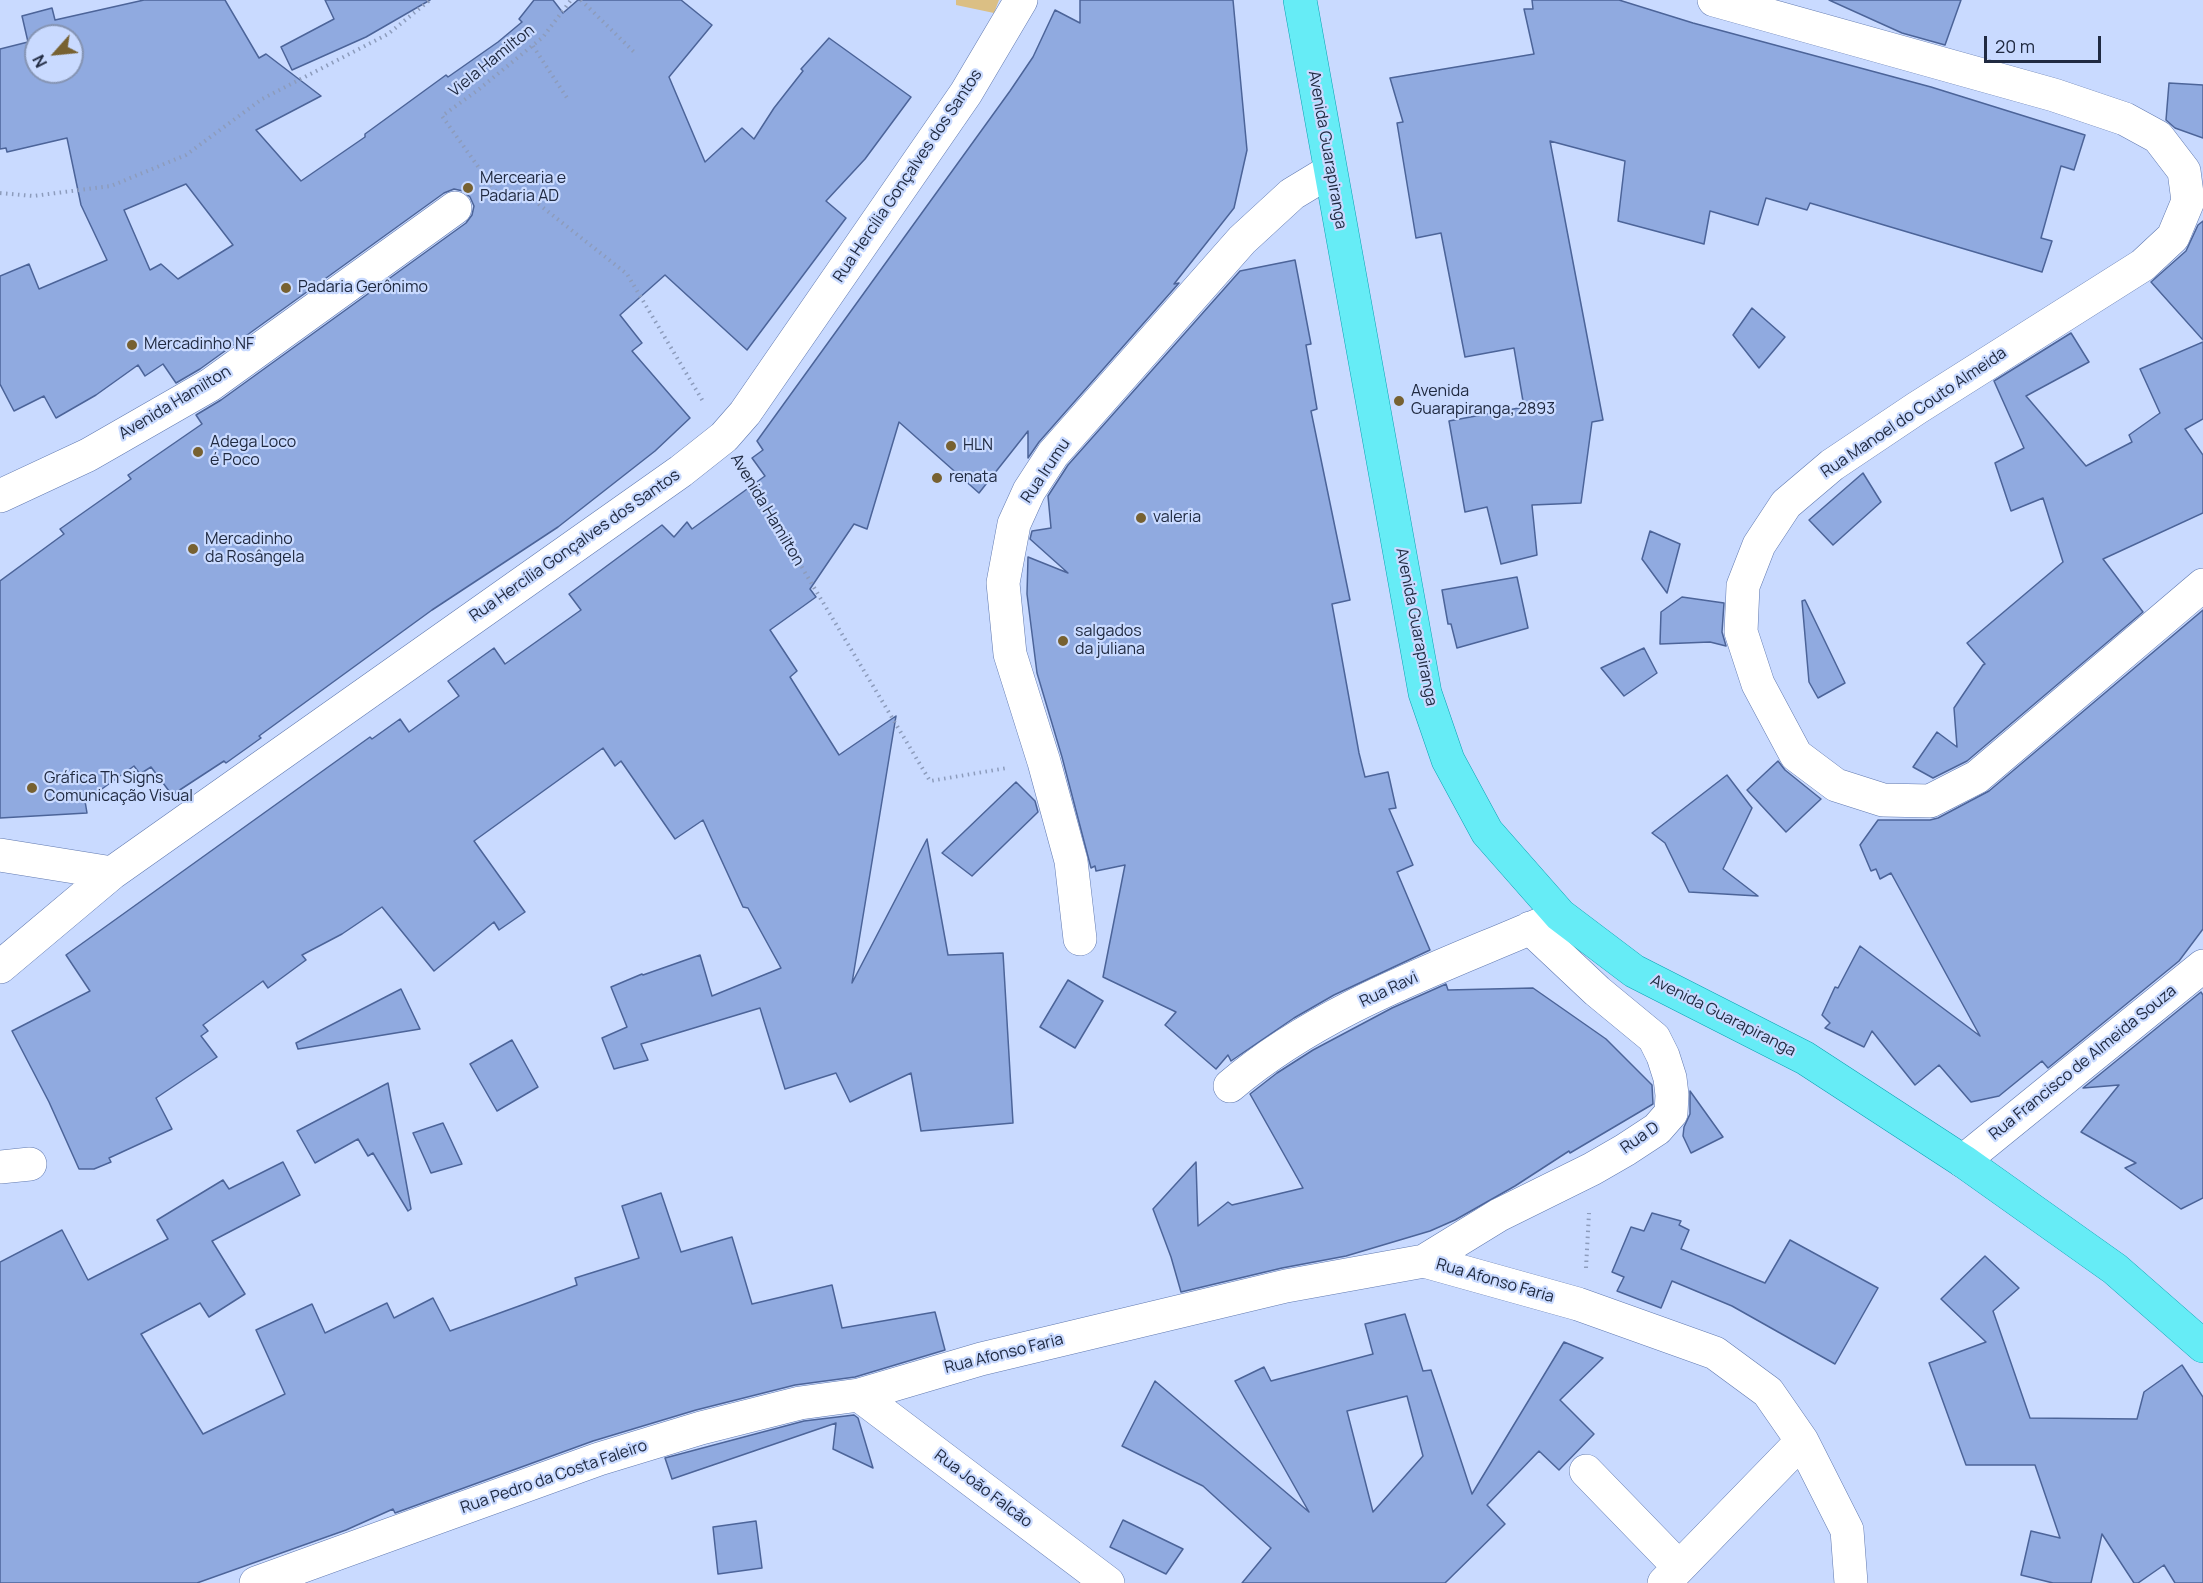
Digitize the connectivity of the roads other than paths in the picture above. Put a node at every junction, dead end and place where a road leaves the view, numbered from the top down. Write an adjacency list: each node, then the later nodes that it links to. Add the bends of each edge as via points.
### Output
1 (1021, 0): 9 (street, Rua Hercília Gonçalves dos Santos, via 966,93 745,413 724,437)
2 (1300, 0): 4 (main road, Avenida Guarapiranga)
3 (1714, 0): 7 (street, Rua Manoel do Couto Almeida, via 2043,92 2125,119 2158,137 2184,171 2188,201 2173,237 2143,265 1832,465 1786,504 1759,545 1743,586 1741,632 1758,684 1796,755 1836,785 1883,800 1929,801 1977,777)
4 (1330, 171): 10 (main road, Avenida Guarapiranga, via 1425,693 1448,760 1487,832); 12 (street, Rua Irumu, via 1292,194 1242,240 1053,454 1014,524 1003,583 1010,654 1071,861)
5 (455, 208): 6 (street, Avenida Hamilton, via 210,385 88,455)
6 (0, 496)
7 (2203, 585)
8 (0, 855): 9 (street)
9 (112, 873): 14 (street, Rua Hercília Gonçalves dos Santos)
10 (1560, 915): 11 (street, Rua Ravi); 16 (main road, Avenida Guarapiranga, via 1634,971 1805,1058)
11 (1530, 928): 15 (street, Rua Ravi, via 1358,1004 1258,1062); 17 (street, Rua D, via 1654,1038 1670,1078 1671,1113 1657,1129 1592,1169 1499,1215)
12 (1080, 939)
13 (2203, 966): 16 (street, Rua Francisco de Almeida Souza)
14 (0, 967)
15 (1230, 1086)
16 (1963, 1161): 18 (main road, Avenida Guarapiranga, via 2115,1269)
17 (1424, 1261): 19 (street, Rua Afonso Faria, via 1286,1286 1132,1322 981,1359); 20 (street, Rua Afonso Faria, via 1578,1304 1715,1353 1768,1392)
18 (2203, 1346)
19 (859, 1395): 23 (street, Rua Pedro da Costa Faleiro, via 778,1408 599,1459); 24 (street, Rua João Falcão)
20 (1802, 1441): 22 (street); 25 (street, Rua Afonso Faria, via 1847,1530)
21 (1586, 1471): 22 (street)
22 (1672, 1575)
23 (256, 1583)
24 (1108, 1583)
25 (1851, 1583)

